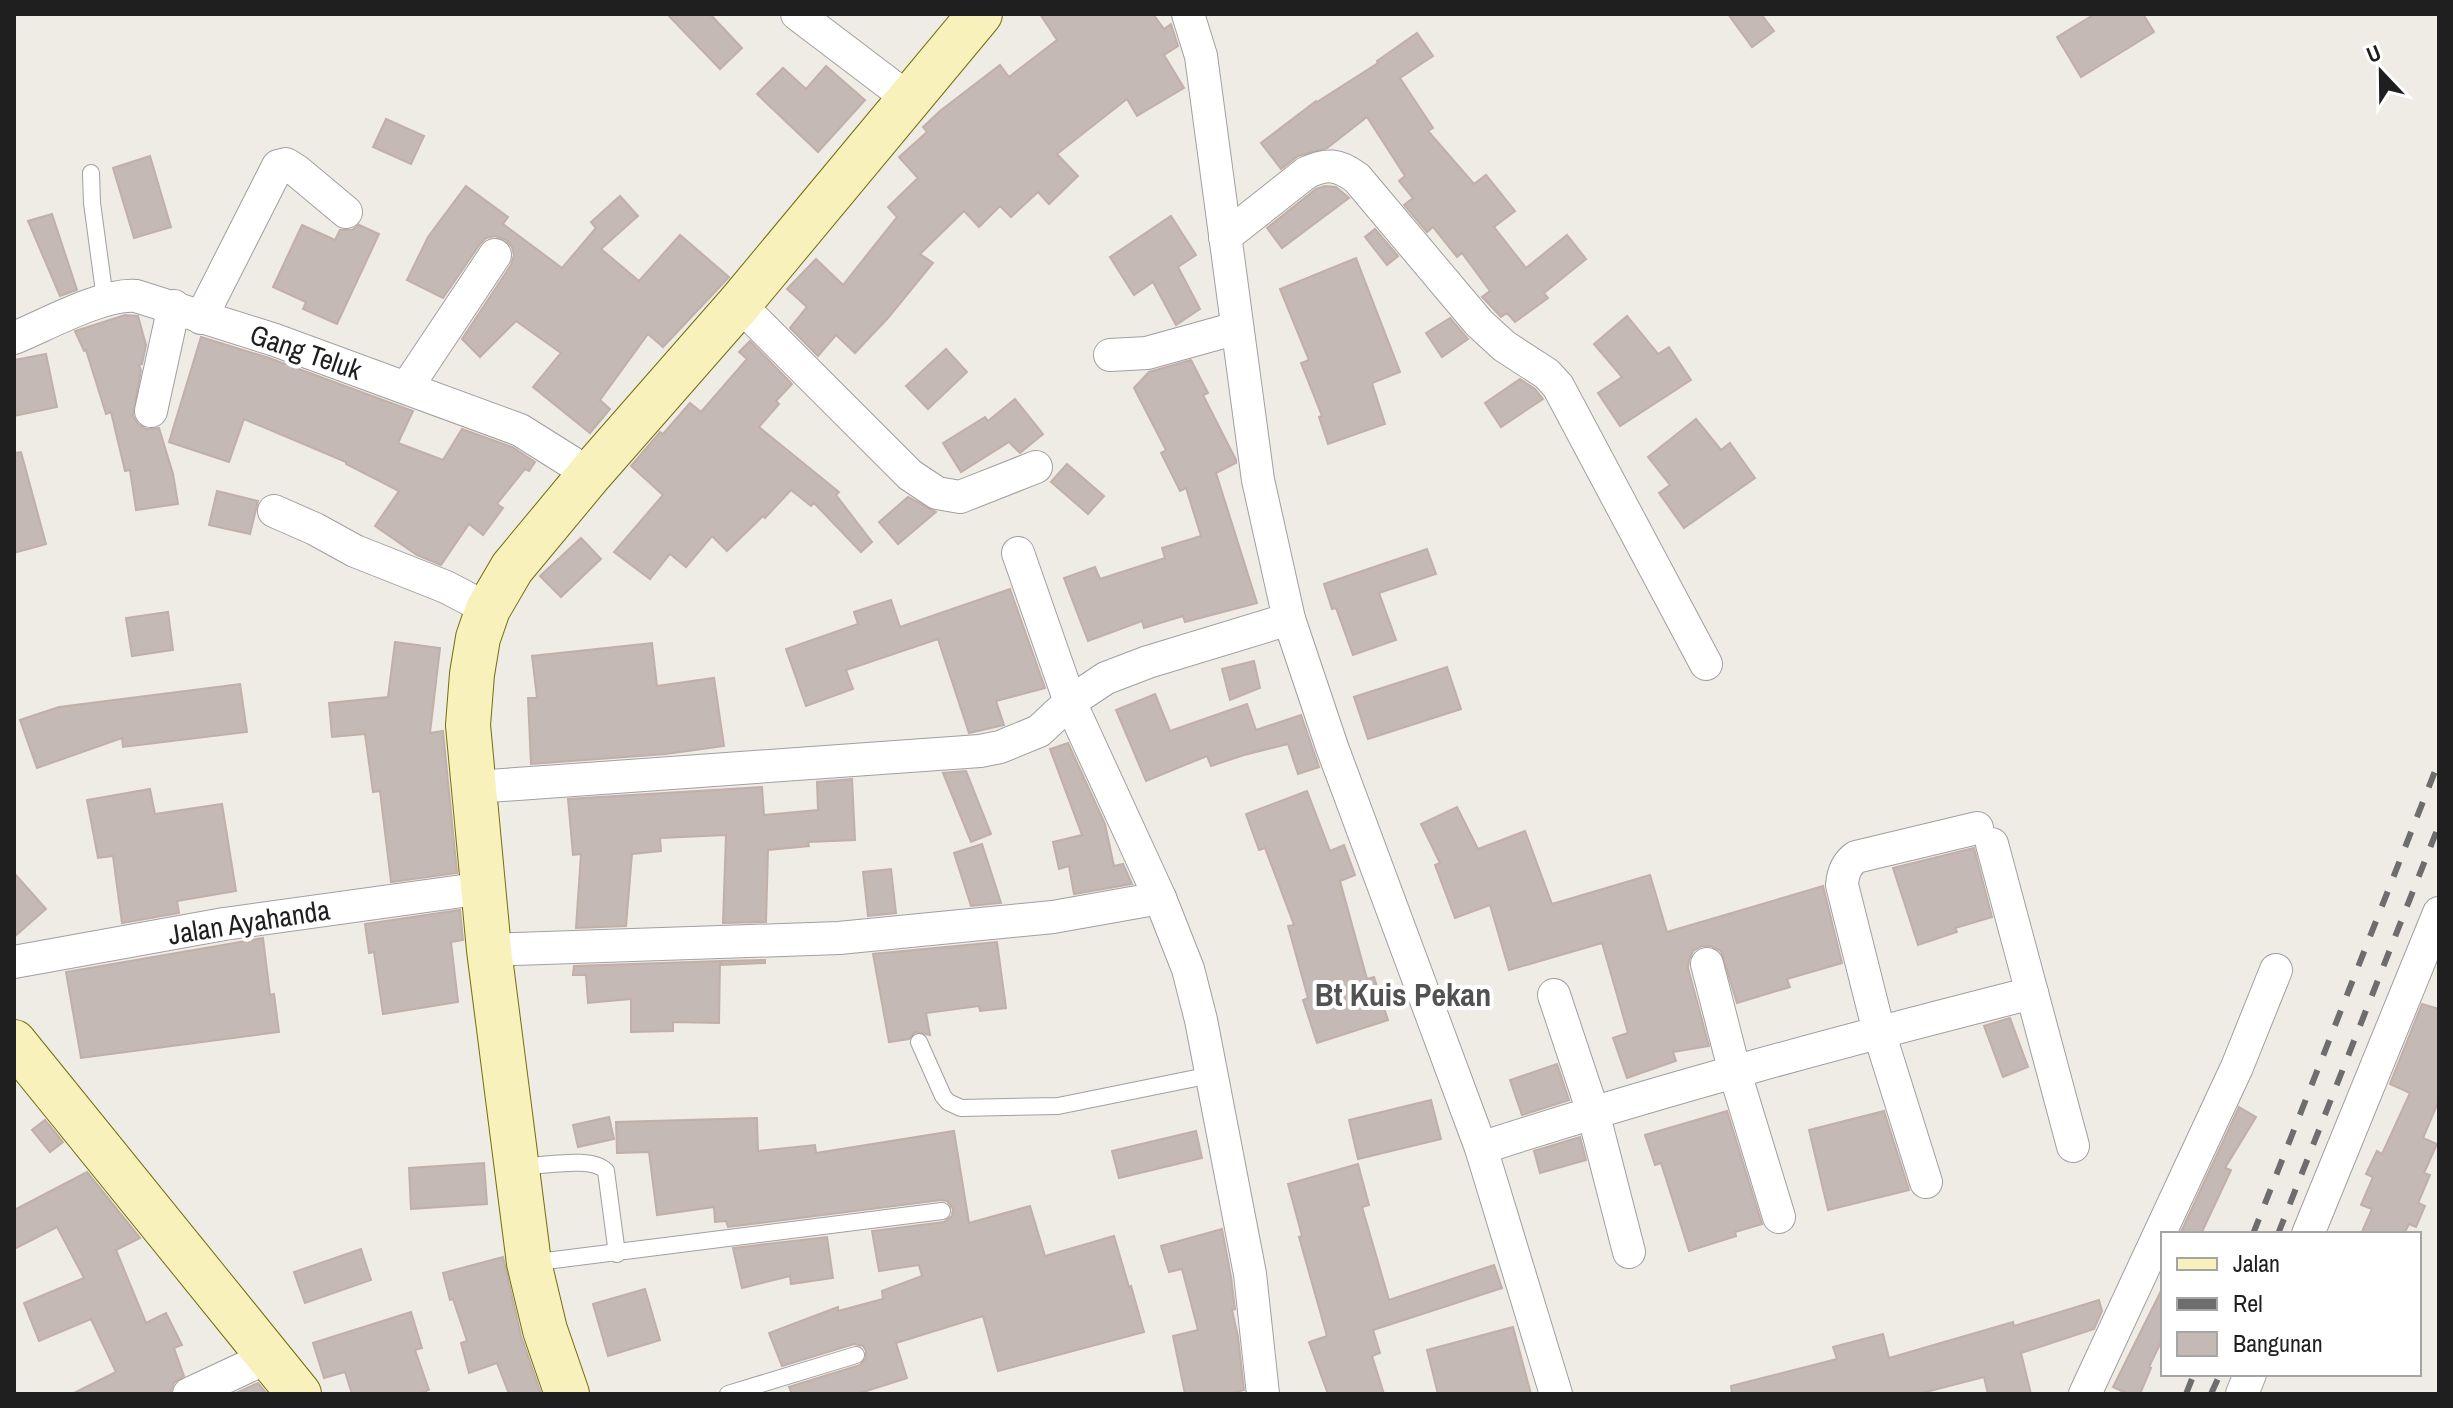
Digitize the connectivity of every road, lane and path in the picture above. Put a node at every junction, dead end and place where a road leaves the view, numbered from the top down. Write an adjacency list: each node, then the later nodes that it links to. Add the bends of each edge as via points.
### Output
1 (797, 14): 4 (street)
2 (980, 14): 4 (street)
3 (1188, 14): 7 (street, via 1201,56)
4 (909, 99): 10 (street)
5 (91, 173): 9 (lane)
6 (346, 212): 11 (street, via 297,171 278,166)
7 (1225, 237): 12 (street); 23 (street, via 1319,167 1337,166 1357,178 1479,323 1558,386)
8 (495, 255): 15 (street)
9 (105, 299): 11 (street, Gang Teluk, via 136,296); 13 (street, Gang Teluk)
10 (739, 304): 17 (street, via 910,475 937,493 960,497); 18 (street)
11 (188, 312): 15 (street, Gang Teluk); 16 (street)
12 (1237, 328): 14 (street, via 1147,353); 22 (street, via 1258,480)
13 (14, 338)
14 (1110, 355)
15 (407, 387): 18 (street, Gang Teluk, via 520,430)
16 (151, 411)
17 (1036, 467)
18 (590, 474): 21 (street, via 512,568)
19 (274, 511): 21 (street)
20 (1018, 553): 24 (street)
21 (488, 609): 25 (street, via 478,638 468,725)
22 (1289, 619): 24 (street, via 1134,667); 43 (street)
23 (1706, 664)
24 (1070, 702): 25 (street, via 1039,731 980,751); 27 (street)
25 (475, 787): 26 (street)
26 (484, 888): 29 (street); 30 (street, Jalan Ayahanda, via 224,924)
27 (1160, 898): 29 (street, via 1053,917 839,938); 40 (street, via 1188,969)
28 (2439, 913): 33 (street)
29 (489, 950): 44 (street)
30 (14, 962)
31 (1707, 964): 39 (street)
32 (2276, 970): 60 (street, via 2237,1067)
33 (2427, 976): 48 (street)
34 (2032, 993): 36 (street); 36 (street, via 1985,836 1856,857 1847,865 1842,885); 42 (street)
35 (1554, 995): 41 (street)
36 (1879, 1032): 39 (street); 45 (street)
37 (919, 1042): 40 (lane, via 943,1096 961,1108 1058,1106)
38 (17, 1050): 53 (street)
39 (1735, 1073): 41 (street); 47 (street)
40 (1211, 1075): 58 (street, via 1250,1274)
41 (1593, 1112): 43 (street); 49 (street)
42 (2073, 1146)
43 (1481, 1148): 59 (street)
44 (518, 1166): 50 (lane, via 600,1164 606,1171); 51 (street)
45 (1926, 1182)
46 (942, 1211): 50 (lane)
47 (1779, 1217)
48 (2309, 1232)
49 (1629, 1252)
50 (617, 1254): 51 (lane)
51 (529, 1263): 56 (street)
52 (856, 1355): 57 (lane)
53 (268, 1357): 54 (street); 55 (street)
54 (189, 1394)
55 (299, 1394)
56 (567, 1394)
57 (728, 1394)
58 (1263, 1394)
59 (1556, 1394)
60 (2085, 1394)

